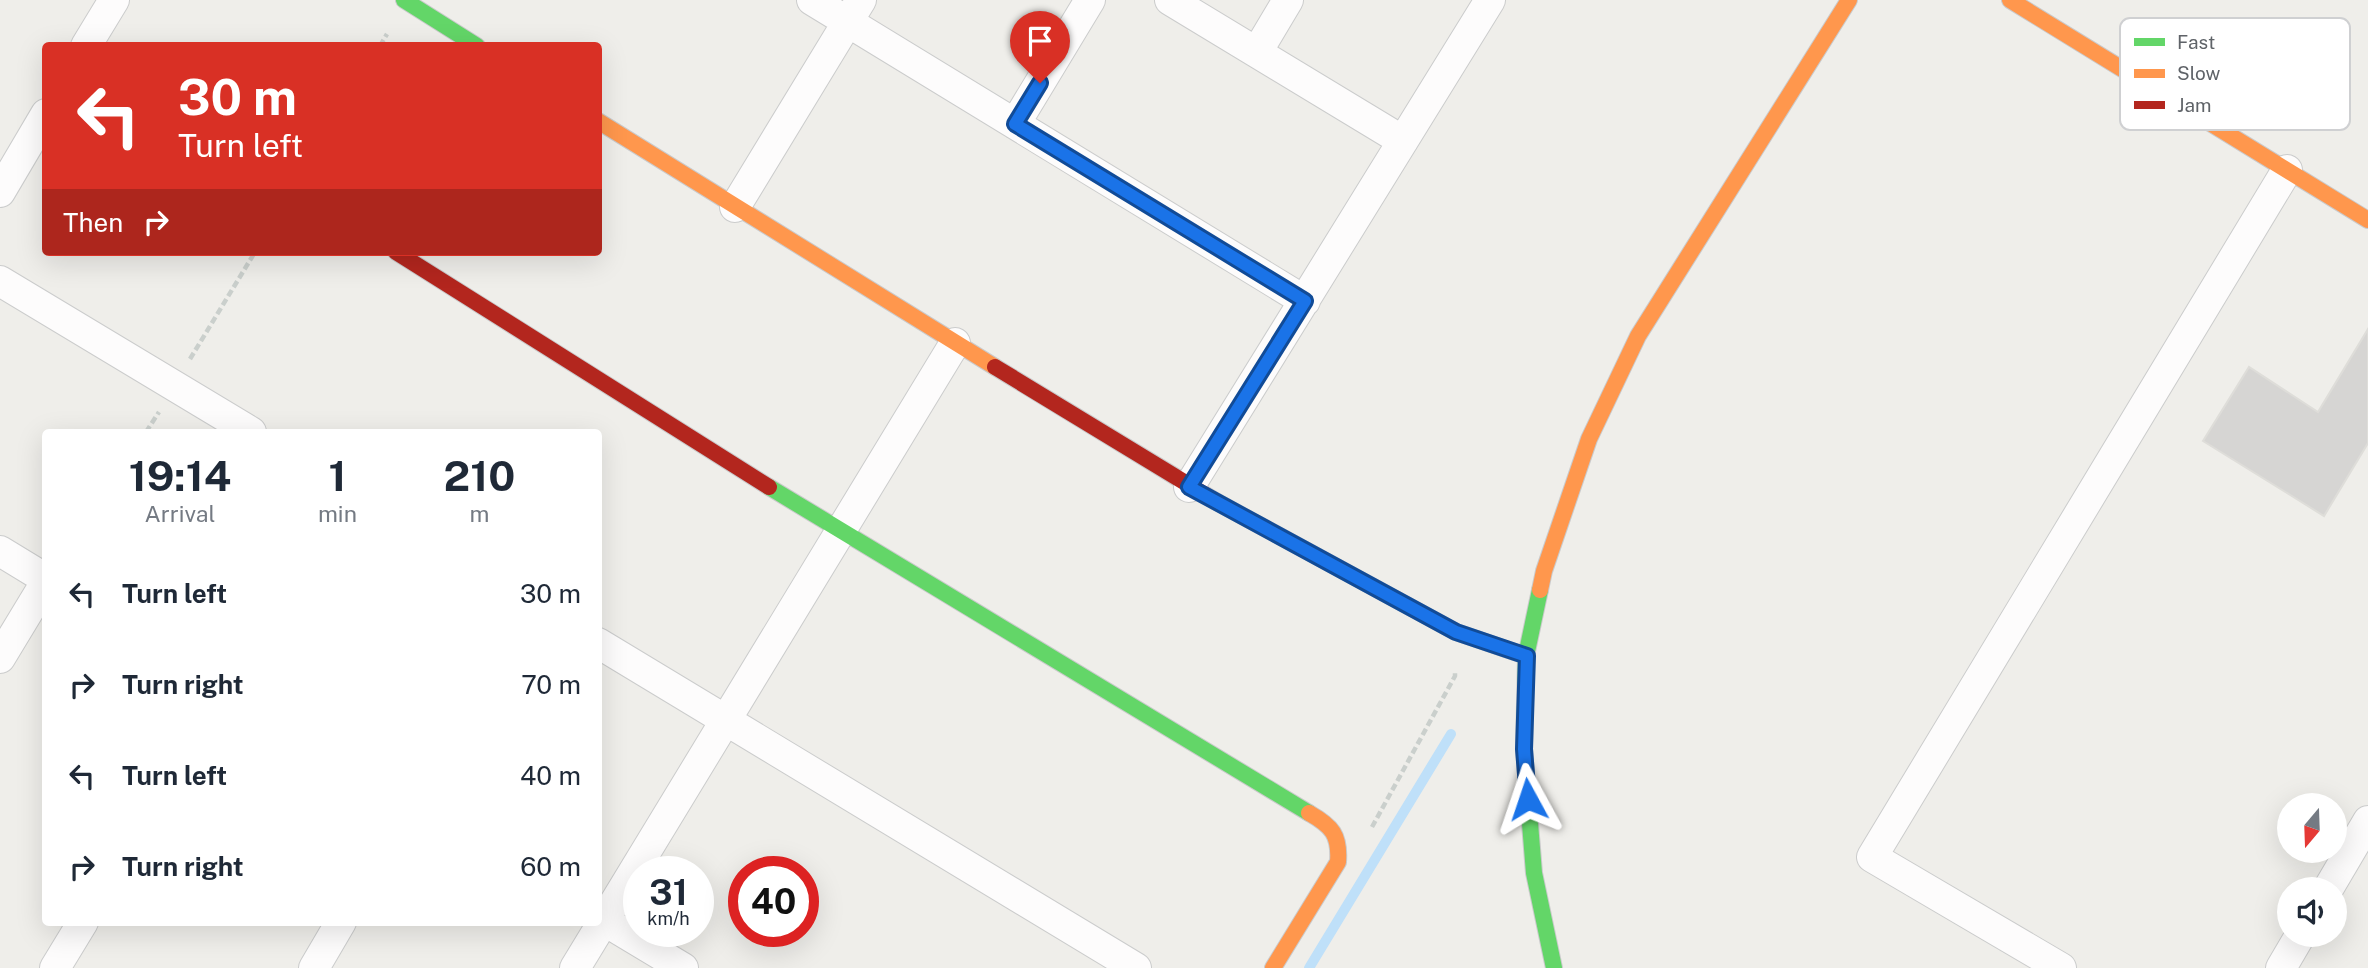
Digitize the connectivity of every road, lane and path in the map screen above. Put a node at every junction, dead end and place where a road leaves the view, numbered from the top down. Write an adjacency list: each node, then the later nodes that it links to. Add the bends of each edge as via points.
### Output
1 (114, 0): 11 (street)
2 (404, 0): 12 (street)
3 (812, 0): 10 (street)
4 (1090, 0): 17 (street)
5 (1170, 0): 13 (street)
6 (1288, 0): 13 (street)
7 (1490, 0): 19 (street)
8 (1849, 0): 39 (street, via 1638,336 1589,439 1544,571)
9 (2010, 0): 14 (street)
10 (855, 11): 17 (street); 22 (street)
11 (88, 42)
12 (471, 42)
13 (1256, 52): 19 (street)
14 (2120, 68)
15 (42, 121): 21 (street)
16 (602, 123): 22 (street)
17 (1015, 124): 27 (street)
18 (2222, 130): 20 (street)
19 (1403, 141): 27 (street)
20 (2287, 170): 23 (street); 58 (street, via 1872,857)
21 (0, 192)
22 (735, 206): 28 (street)
23 (2368, 220)
24 (253, 256): 29 (path)
25 (402, 256): 33 (street)
26 (0, 281): 29 (street)
27 (1305, 301): 32 (street)
28 (955, 344): 32 (street); 33 (street)
29 (174, 386): 30 (path); 31 (street)
30 (148, 429)
31 (246, 429)
32 (1189, 487): 37 (street)
33 (839, 531): 41 (street); 43 (street, via 1328,824)
34 (0, 551): 35 (street)
35 (42, 578)
36 (42, 588): 40 (street)
37 (1456, 632): 39 (street); 43 (path, via 1455,676 1368,835)
38 (602, 645): 41 (street)
39 (1527, 656): 57 (street, via 1524,749 1534,873)
40 (0, 658)
41 (725, 719): 45 (street); 55 (street)
42 (2368, 821): 44 (street)
43 (1339, 845): 56 (street, via 1338,862)
44 (2335, 877)
45 (602, 916)
46 (602, 919): 54 (street)
47 (80, 926): 51 (street)
48 (339, 926): 52 (street)
49 (597, 926): 53 (street)
50 (2293, 947): 59 (street)
51 (55, 968)
52 (314, 968)
53 (575, 968)
54 (682, 968)
55 (1136, 968)
56 (1273, 968)
57 (1553, 968)
58 (2062, 968)
59 (2281, 968)

